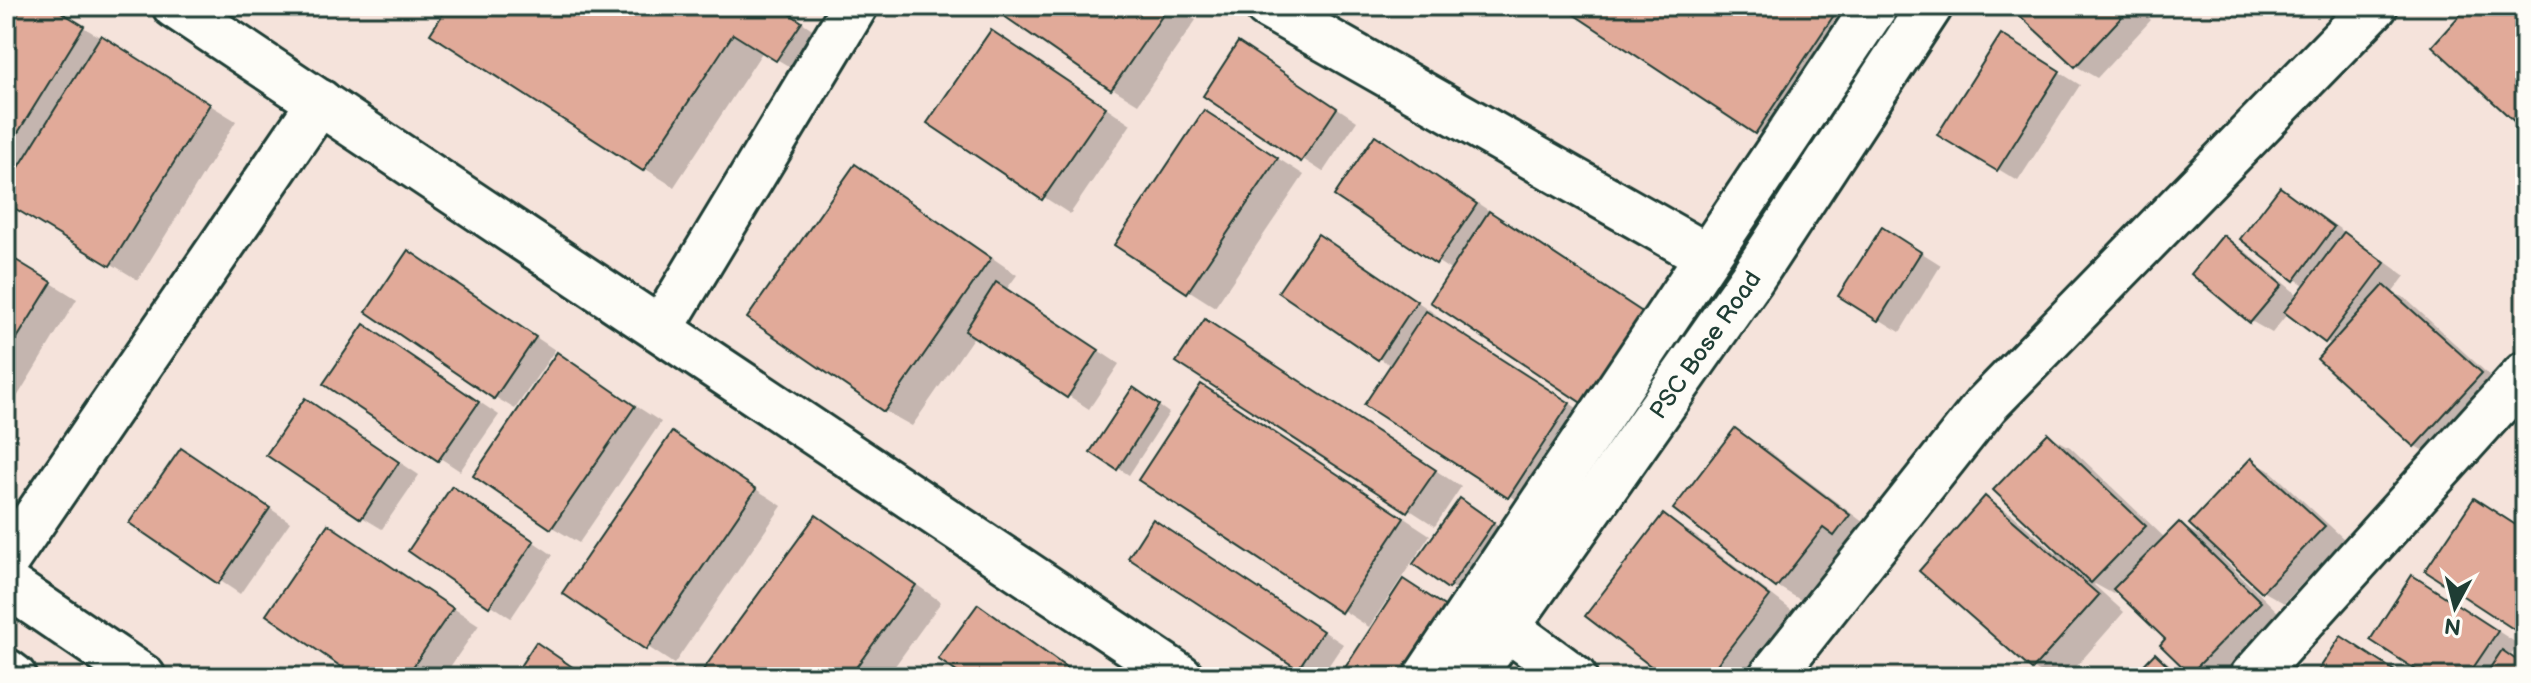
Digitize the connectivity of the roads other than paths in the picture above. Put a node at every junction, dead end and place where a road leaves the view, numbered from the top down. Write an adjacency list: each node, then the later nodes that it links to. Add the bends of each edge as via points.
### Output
1 (175, 6): 7 (street)
2 (855, 6): 9 (street)
3 (1267, 6): 8 (street)
4 (1875, 6): 8 (street, PSC Bose Road)
5 (1930, 6): 13 (street, PSC Bose Road, via 1750,281)
6 (2375, 6): 21 (street, via 1986,405)
7 (320, 102): 9 (street); 11 (street)
8 (1707, 256): 18 (street, PSC Bose Road)
9 (661, 328): 17 (street)
10 (2525, 374): 22 (street)
11 (6, 561)
12 (6, 584): 16 (street)
13 (1506, 627): 19 (street, PSC Bose Road); 20 (street)
14 (6, 671): 15 (street)
15 (14, 677)
16 (143, 677)
17 (1181, 677)
18 (1426, 677)
19 (1472, 677)
20 (1574, 677)
21 (1771, 677)
22 (2252, 677)

